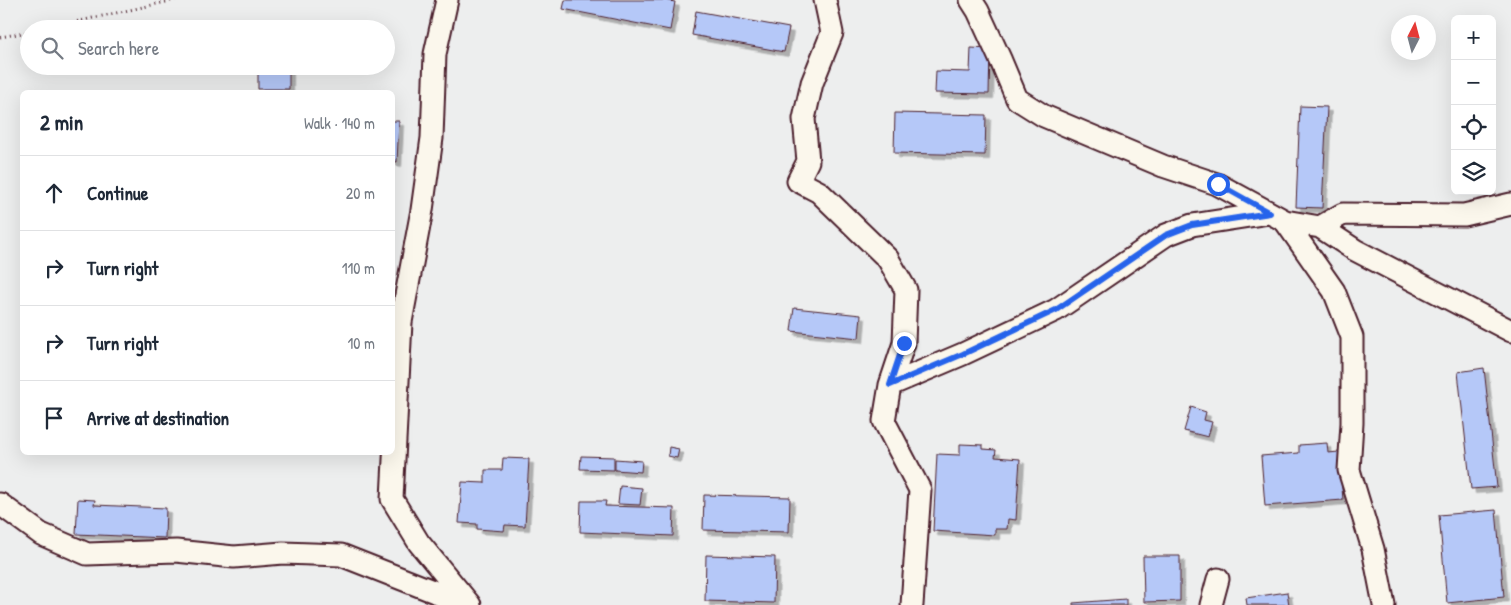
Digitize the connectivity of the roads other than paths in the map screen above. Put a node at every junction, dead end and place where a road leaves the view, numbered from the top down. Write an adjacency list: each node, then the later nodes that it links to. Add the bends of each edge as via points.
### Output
1 (447, 0): 9 (street, via 435,54 432,138 422,210 401,322)
2 (825, 0): 8 (street, via 832,33 812,83 804,119 808,161 798,182 819,192 888,259 906,290 904,343)
3 (971, 0): 5 (street, via 1017,99 1044,116 1163,166 1218,184)
4 (1511, 204): 6 (street, via 1464,215 1343,214)
5 (1277, 217): 6 (street); 8 (street, via 1192,225 1166,235 1056,310); 17 (street, via 1334,291 1352,337 1349,470 1373,549)
6 (1320, 227): 7 (street, via 1355,250)
7 (1511, 331)
8 (890, 385): 15 (street, via 884,421 920,490)
9 (395, 440)
10 (394, 455): 14 (street, via 392,499 418,543)
11 (0, 504): 13 (street, via 41,534 87,554 176,551 234,557 283,552 341,555 435,592)
12 (1218, 579): 16 (street)
13 (459, 605)
14 (470, 605)
15 (912, 605)
16 (1211, 605)
17 (1384, 605)

